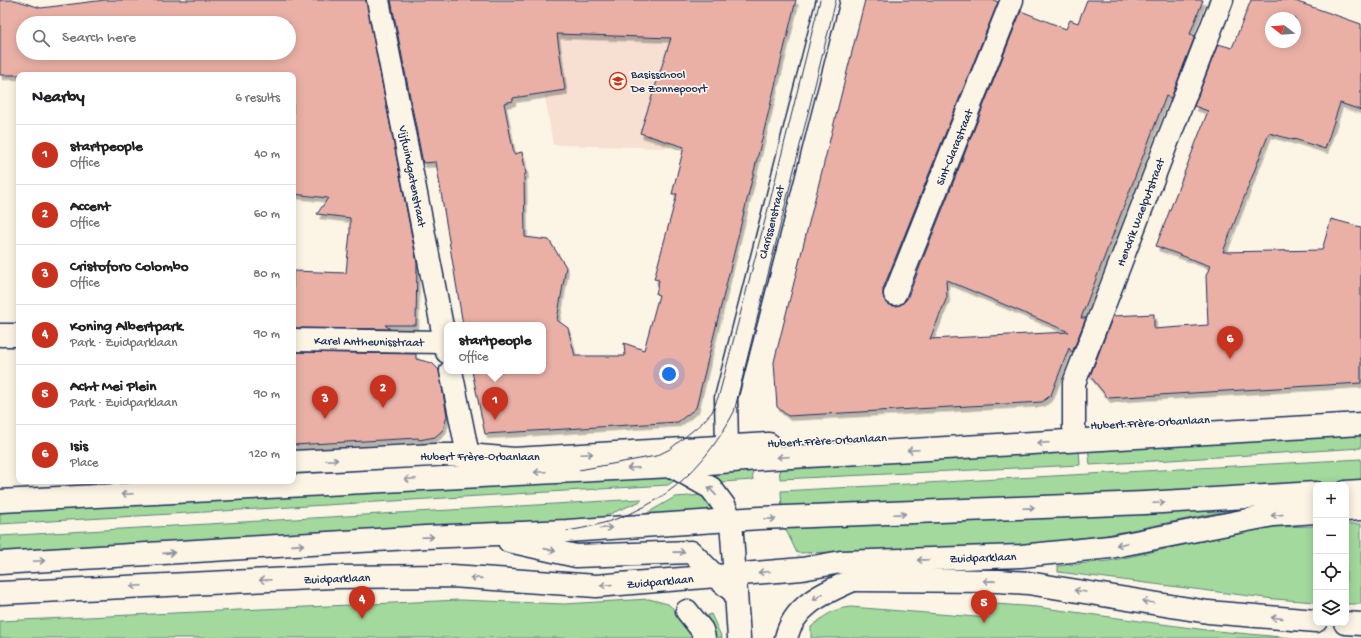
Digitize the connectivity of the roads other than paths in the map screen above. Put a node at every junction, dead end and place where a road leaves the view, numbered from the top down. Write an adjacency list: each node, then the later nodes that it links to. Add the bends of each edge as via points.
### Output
1 (378, 0): 8 (main road, Vijfwindgatenstraat)
2 (828, 0): 15 (main road, Clarissenstraat, via 726,398)
3 (1012, 0): 5 (main road, Sint-Clarastraat)
4 (1222, 0): 14 (main road, Hendrik Waelputstraat, via 1074,383)
5 (895, 294)
6 (0, 335): 7 (main road)
7 (16, 335)
8 (444, 337)
9 (296, 340): 10 (main road, Karel Antheunisstraat)
10 (444, 347)
11 (452, 374): 16 (main road)
12 (1361, 410): 14 (main road, Hubert Frère-Orbanlaan)
13 (1361, 424): 18 (main road, one-way to 18)
14 (1074, 427): 15 (main road, Hubert Frère-Orbanlaan)
15 (727, 446): 16 (main road, Hubert Frère-Orbanlaan, one-way to 15, via 514,459)
16 (468, 455): 17 (main road, Hubert Frère-Orbanlaan, one-way to 16)
17 (296, 462)
18 (672, 466): 24 (main road, one-way to 24); 28 (main road, one-way to 18, via 711,488)
19 (54, 484): 20 (main road)
20 (0, 487)
21 (1361, 491): 22 (main road)
22 (1349, 492)
23 (1313, 493): 28 (main road, one-way to 23, via 1137,504)
24 (0, 502)
25 (1361, 509): 26 (main road)
26 (1349, 510)
27 (1313, 512): 31 (main road, Zuidparklaan, one-way to 31, via 1273,515 1110,547 1021,556 841,562)
28 (731, 520): 29 (main road, one-way to 28); 33 (main road)
29 (484, 535): 30 (main road, one-way to 29); 33 (main road, one-way to 33, via 576,556 691,552)
30 (0, 563)
31 (802, 568): 32 (main road); 33 (main road, Zuidparklaan, one-way to 33)
32 (853, 580): 36 (main road, one-way to 32, via 1208,612 1028,583); 41 (main road, one-way to 41, via 826,592 801,608 789,626)
33 (728, 581): 34 (main road, Zuidparklaan, one-way to 34, via 596,586 452,576 332,577); 40 (main road)
34 (0, 593)
35 (687, 611): 39 (main road, via 702,630)
36 (1313, 621)
37 (1349, 623): 38 (main road)
38 (1361, 624)
39 (704, 638)
40 (739, 638)
41 (786, 638)

